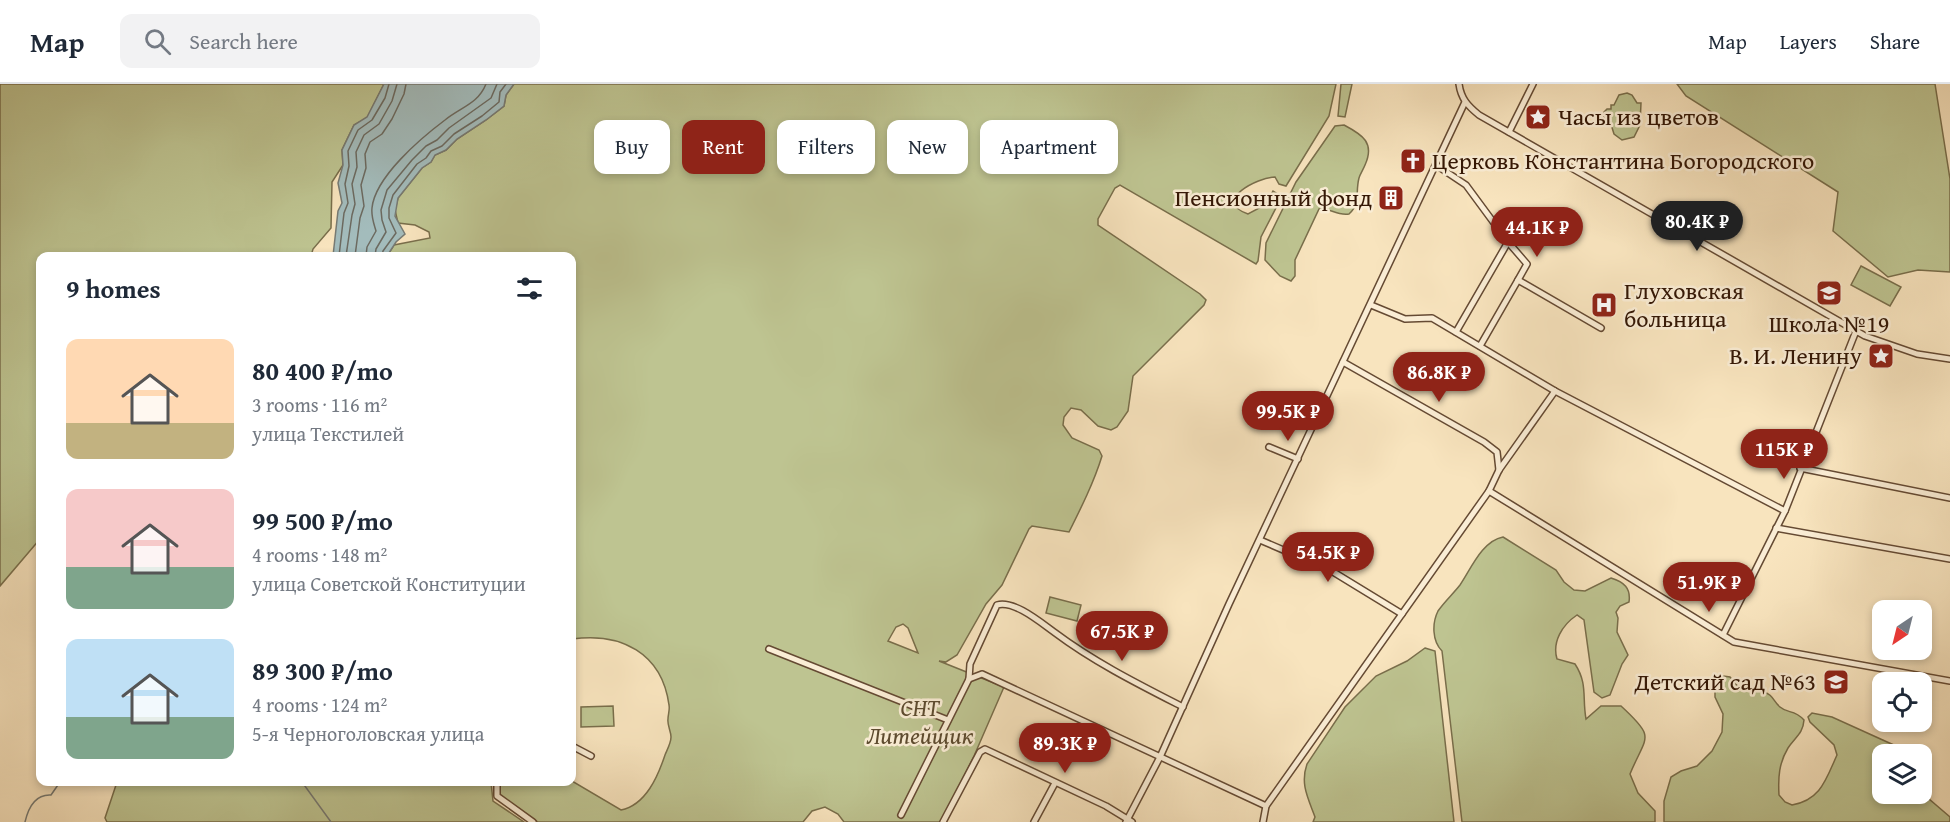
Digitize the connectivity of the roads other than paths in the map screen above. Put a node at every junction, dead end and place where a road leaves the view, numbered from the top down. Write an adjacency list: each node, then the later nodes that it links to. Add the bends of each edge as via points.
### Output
1 (1459, 84): 3 (street)
2 (1533, 84): 4 (street)
3 (1465, 102): 4 (street); 5 (street)
4 (1509, 132): 10 (street)
5 (1436, 165): 6 (street, via 1466,185); 8 (street)
6 (1508, 243): 7 (street, via 1527,264); 11 (street)
7 (1518, 280): 9 (street); 12 (street)
8 (1371, 305): 11 (street, via 1405,319 1432,318); 14 (street)
9 (1601, 328)
10 (1856, 331): 13 (street, via 1888,346); 18 (street)
11 (1456, 332): 12 (street)
12 (1480, 346): 15 (street)
13 (1950, 359)
14 (1343, 363): 17 (street); 19 (street, via 1484,442 1497,452)
15 (1555, 391): 19 (street); 22 (street)
16 (1269, 447): 17 (street)
17 (1298, 459): 24 (street)
18 (1800, 468): 21 (street); 22 (street)
19 (1499, 470): 20 (street)
20 (1490, 491): 26 (street); 27 (street)
21 (1950, 498)
22 (1785, 511): 23 (street)
23 (1776, 528): 25 (street); 27 (street)
24 (1260, 540): 26 (street, via 1330,570); 31 (street)
25 (1950, 559)
26 (1402, 614): 38 (street)
27 (1723, 635): 30 (street, via 1752,646)
28 (769, 649): 32 (street)
29 (969, 679): 31 (street, via 970,664 995,608 1004,603 1036,619 1118,674); 32 (street); 35 (street, via 982,674)
30 (1950, 681)
31 (1183, 706): 35 (street)
32 (948, 720): 39 (street)
33 (576, 748): 34 (street)
34 (591, 756)
35 (1160, 757): 38 (street); 40 (street)
36 (1056, 783): 40 (street); 42 (street, via 985,749); 43 (street)
37 (497, 786): 41 (street, via 497,796)
38 (1266, 806): 44 (street)
39 (901, 816)
40 (1128, 821)
41 (533, 822)
42 (943, 822)
43 (1034, 822)
44 (1263, 822)

